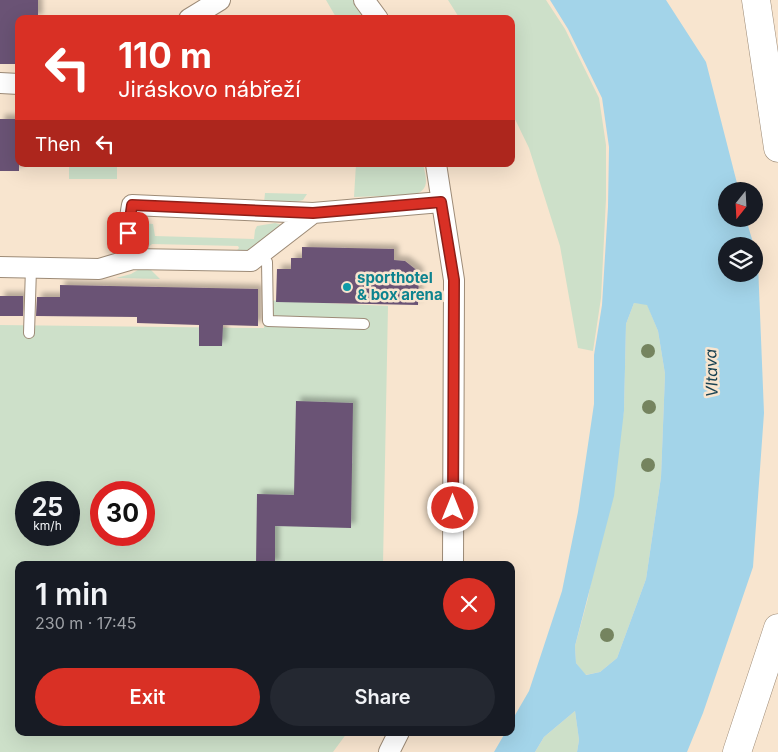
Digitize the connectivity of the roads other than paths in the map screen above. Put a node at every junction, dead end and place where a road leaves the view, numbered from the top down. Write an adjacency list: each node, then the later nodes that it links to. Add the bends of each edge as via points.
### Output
1 (220, 0): 4 (street)
2 (364, 0): 5 (street)
3 (756, 0): 8 (main road)
4 (195, 15)
5 (375, 15)
6 (0, 83): 7 (street)
7 (15, 84)
8 (778, 148)
9 (436, 167): 10 (street)
10 (441, 202): 11 (street); 17 (street, via 454,280)
11 (313, 213): 12 (street); 13 (street, via 132,205 125,248)
12 (261, 253): 13 (street, via 251,261); 15 (lane, via 267,262 268,321)
13 (133, 259): 14 (street, via 99,270)
14 (16, 268): 16 (lane)
15 (364, 324)
16 (29, 333)
17 (453, 561)
18 (778, 628): 21 (main road)
19 (398, 736): 20 (street)
20 (389, 752)
21 (737, 752)

